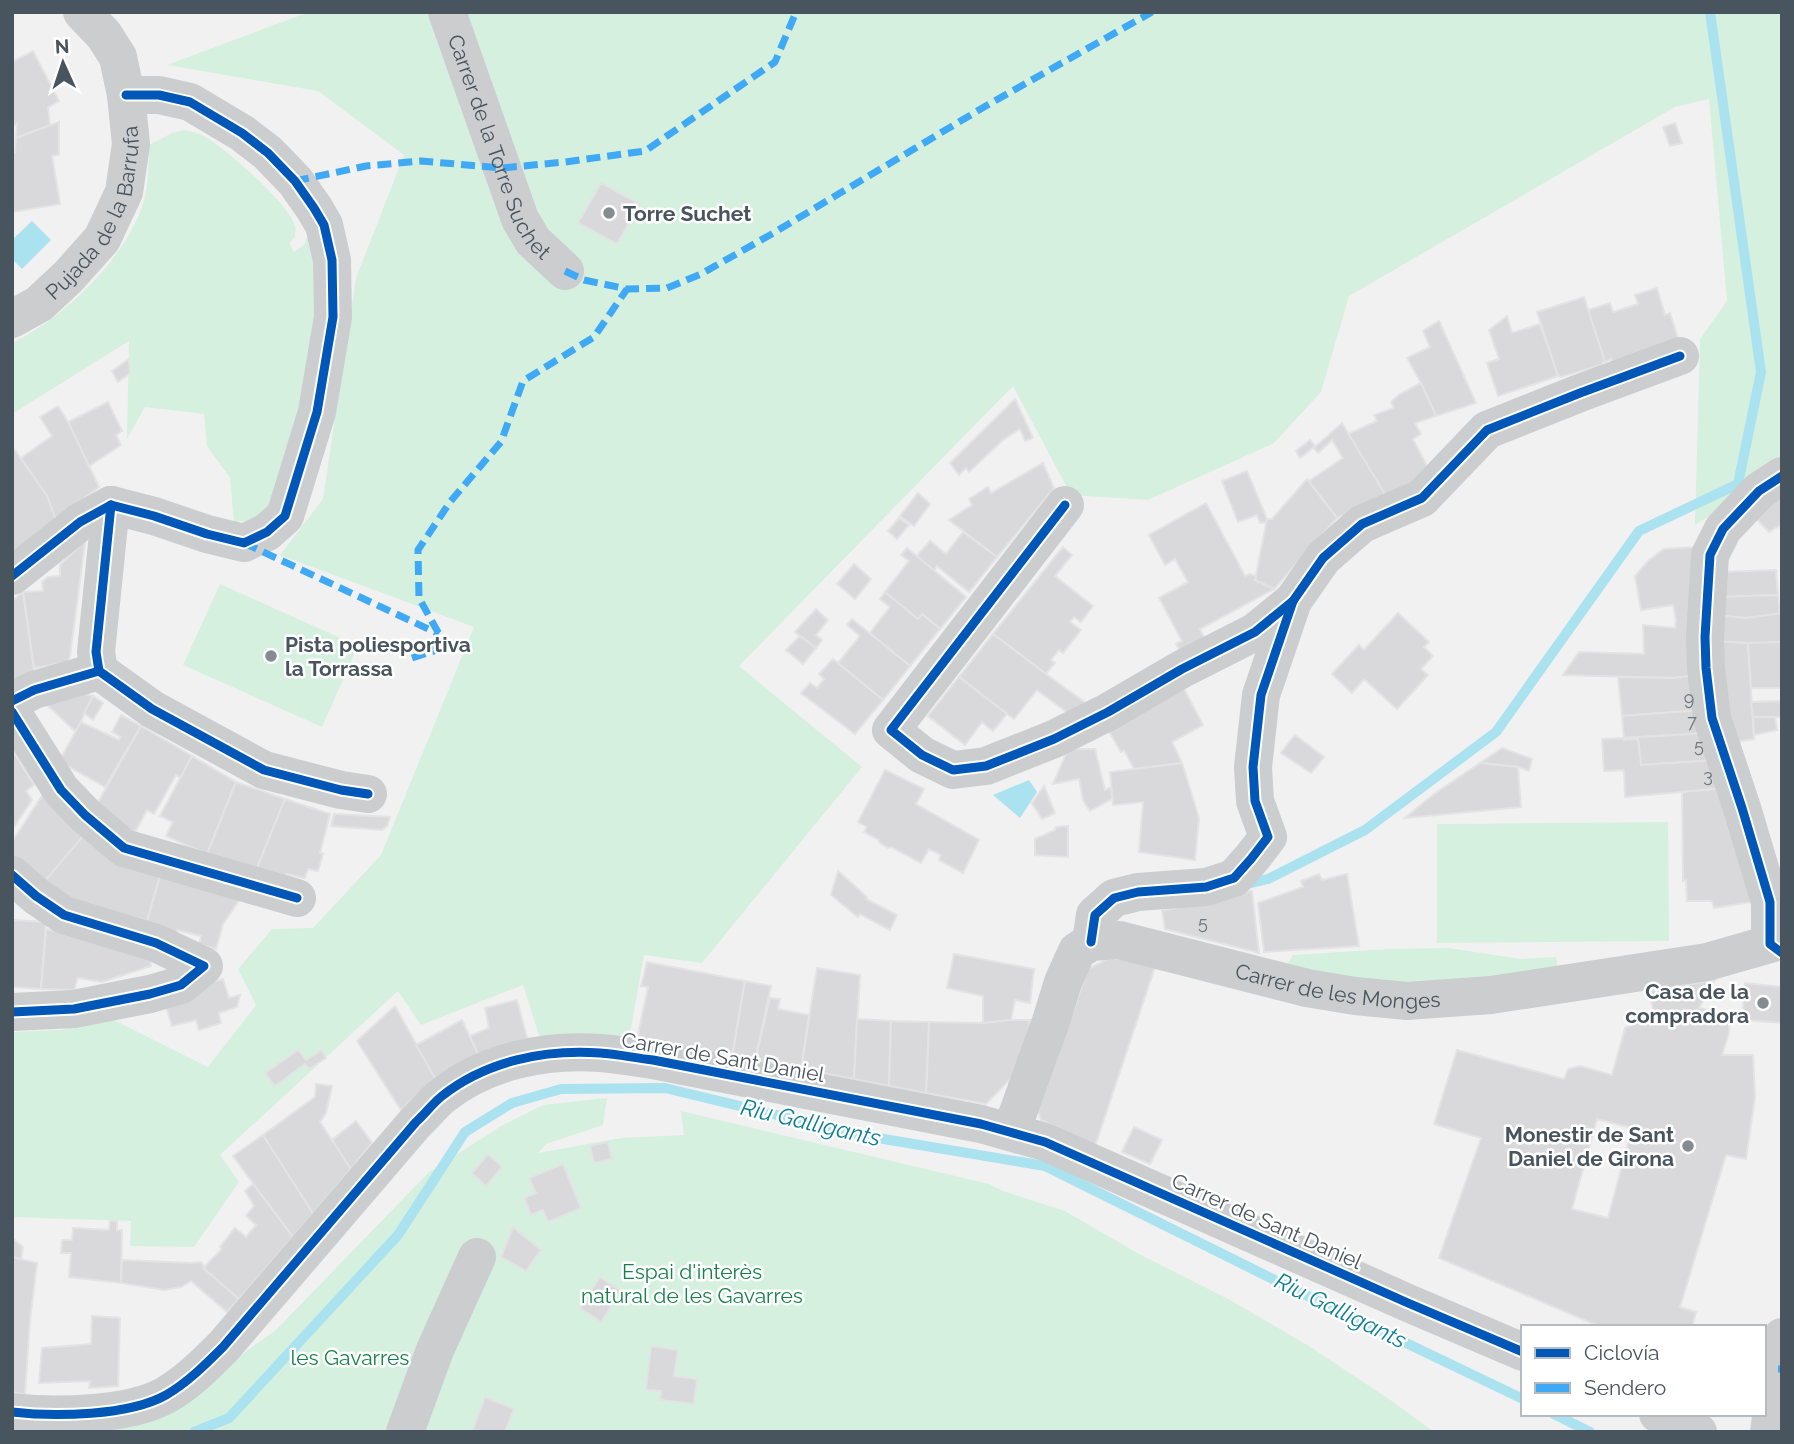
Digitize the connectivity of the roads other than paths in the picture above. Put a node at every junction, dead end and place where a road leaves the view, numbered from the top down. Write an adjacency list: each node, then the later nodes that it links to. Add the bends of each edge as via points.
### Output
1 (82, 12): 3 (street, Pujada de la Barrufa, via 118,57)
2 (447, 12): 4 (street, Carrer de la Torre Suchet, via 520,219 533,242)
3 (126, 95): 5 (street, Pujada de la Barrufa, via 131,144 124,192 102,239 68,278); 8 (street, via 159,95 190,102 242,133 295,181 324,225 332,260 333,317 317,412 285,516 267,532 244,543)
4 (565, 271)
5 (12, 319)
6 (1680, 356): 11 (street, via 1487,430 1422,498 1362,524 1323,558)
7 (1782, 476): 18 (street, via 1759,491 1723,529 1710,555 1705,637 1712,718)
8 (111, 505): 10 (street, via 80,522); 12 (street, via 96,652)
9 (1065, 505): 11 (street, via 891,730 922,755 953,771 986,766 1108,712 1255,632)
10 (12, 576)
11 (1293, 601): 19 (street, via 1261,695 1253,767 1255,801 1268,838 1234,878 1206,887 1114,898 1095,915)
12 (99, 671): 13 (street); 15 (street, via 152,709 264,770)
13 (12, 701)
14 (12, 712): 17 (street, via 61,790 124,848)
15 (368, 794)
16 (12, 876): 20 (street, via 64,915 156,943 204,966 181,985 150,994 74,1009)
17 (297, 898)
18 (1778, 940): 19 (street, Carrer de les Monges, via 1707,962 1491,995 1407,1001 1307,988 1119,940)
19 (1091, 942): 21 (street, via 1076,951 1062,982)
20 (12, 1012)
21 (1011, 1132): 24 (street, Carrer de Sant Daniel, via 1045,1142); 25 (street, Carrer de Sant Daniel, via 609,1054 564,1053 498,1065 443,1096 416,1122 223,1347 165,1396 93,1413)
22 (477, 1257): 27 (street)
23 (1782, 1337): 29 (street)
24 (1521, 1351)
25 (12, 1412)
26 (1662, 1416): 28 (street)
27 (405, 1432)
28 (1698, 1432)
29 (1769, 1432)

